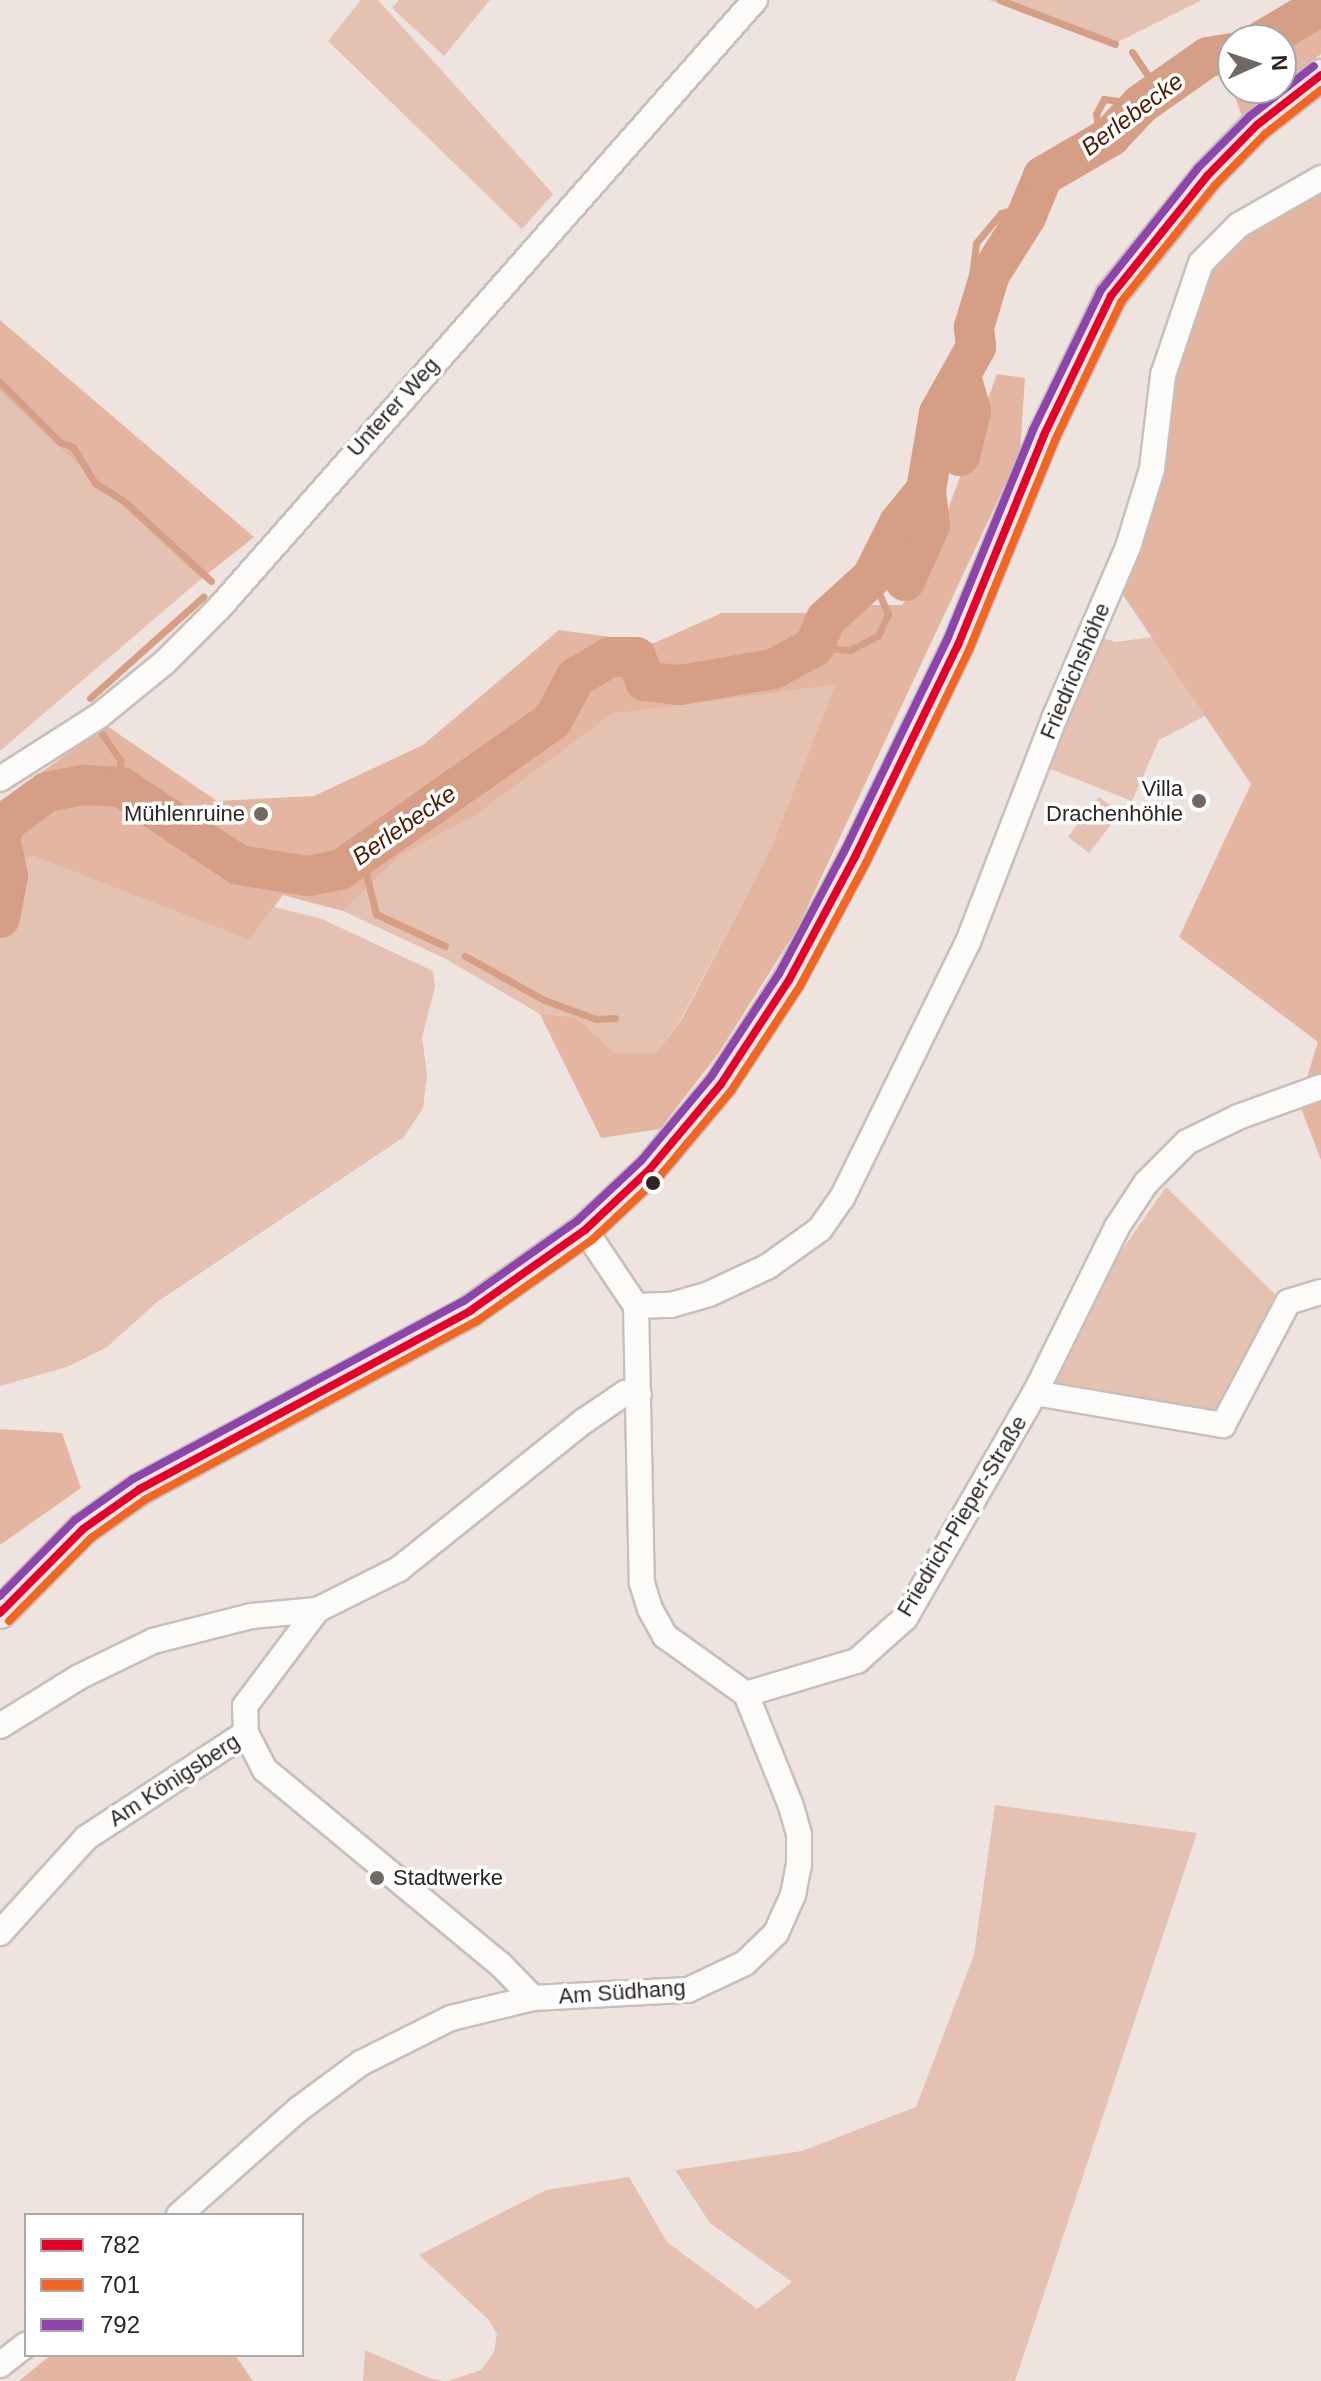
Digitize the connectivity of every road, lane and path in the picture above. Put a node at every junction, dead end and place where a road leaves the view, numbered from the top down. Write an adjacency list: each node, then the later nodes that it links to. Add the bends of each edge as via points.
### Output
1 (755, 0): 4 (street, Unterer Weg, via 220,607 165,662 99,716)
2 (1321, 75): 6 (main road, via 1257,125 1207,176 1111,296 1044,435 906,756 789,980 721,1084 650,1169)
3 (1321, 178): 8 (street, Friedrichshöhe, via 1239,225 1201,263 1163,375 1152,469 1128,547 1054,719 968,942 842,1198 820,1229 767,1267 709,1294 671,1305)
4 (0, 779)
5 (1321, 1087): 9 (street, Friedrich-Pieper-Straße, via 1187,1142 1146,1183 1117,1227)
6 (585, 1230): 8 (street); 12 (main road, via 537,1267 403,1351 140,1489 83,1529)
7 (1321, 1292): 9 (street, via 1288,1302 1223,1425)
8 (636, 1306): 10 (street)
9 (1035, 1393): 13 (street, Friedrich-Pieper-Straße, via 905,1618 857,1661)
10 (639, 1395): 11 (street, Am Königsberg, via 625,1393 593,1414 399,1569); 13 (street, via 642,1583 650,1609 665,1636)
11 (317, 1610): 14 (street, Am Königsberg, via 251,1616 153,1641 79,1677); 15 (street, Am Königsberg, via 258,1683 245,1706)
12 (0, 1613)
13 (746, 1694): 17 (street, Am Südhang, via 799,1834 793,1895 776,1933 745,1963 688,1990)
14 (0, 1726)
15 (246, 1733): 16 (street, Am Königsberg, via 86,1838); 17 (street, Am Südhang, via 265,1770 501,1965)
16 (0, 1933)
17 (533, 1998): 18 (street, Am Südhang, via 451,2018 361,2063 299,2109)
18 (181, 2213)
19 (24, 2347): 20 (street)
20 (0, 2365)

